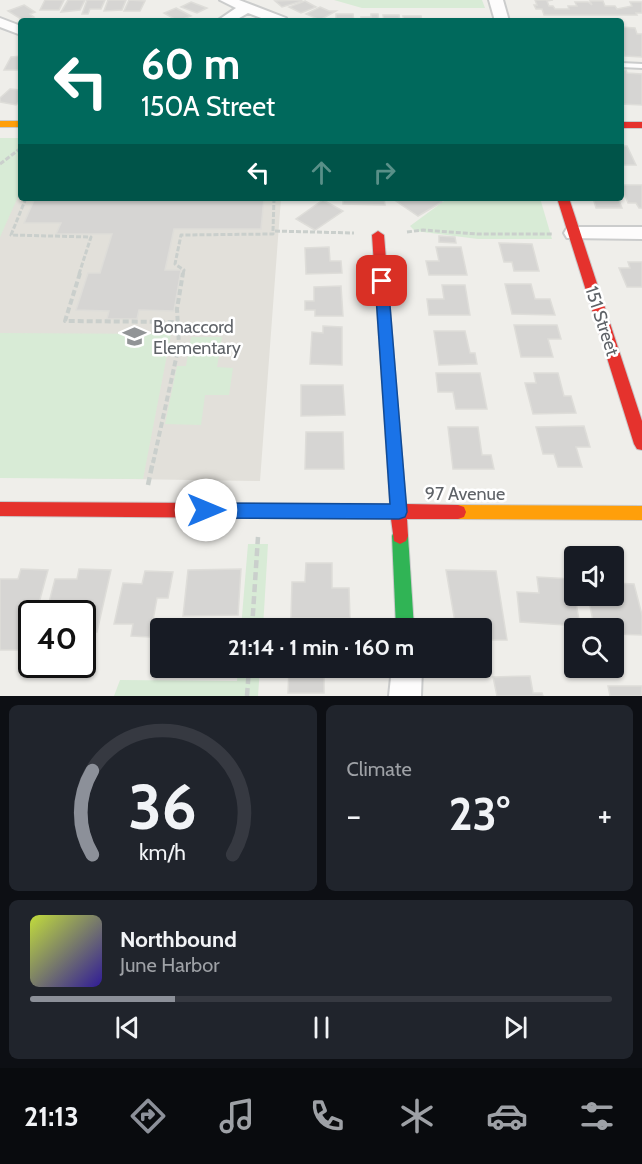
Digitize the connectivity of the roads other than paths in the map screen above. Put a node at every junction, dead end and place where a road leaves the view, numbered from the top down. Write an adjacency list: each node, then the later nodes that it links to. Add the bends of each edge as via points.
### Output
1 (227, 0): 3 (street)
2 (496, 0): 6 (street)
3 (247, 8): 4 (street); 5 (street)
4 (229, 18)
5 (273, 18)
6 (501, 18)
7 (0, 22): 8 (street)
8 (18, 30)
9 (624, 65): 10 (lane)
10 (642, 66)
11 (0, 124): 12 (street)
12 (18, 124)
13 (624, 125): 14 (street)
14 (642, 125)
15 (563, 201): 17 (street, 151 Street)
16 (642, 233): 17 (street)
17 (565, 234): 19 (street, 151 Street)
18 (378, 235): 21 (street)
19 (642, 444)
20 (0, 508): 21 (street, 97 Avenue)
21 (399, 512): 22 (street, 97 Avenue); 23 (street)
22 (642, 513)
23 (404, 618)
24 (406, 678): 25 (street)
25 (405, 696)

